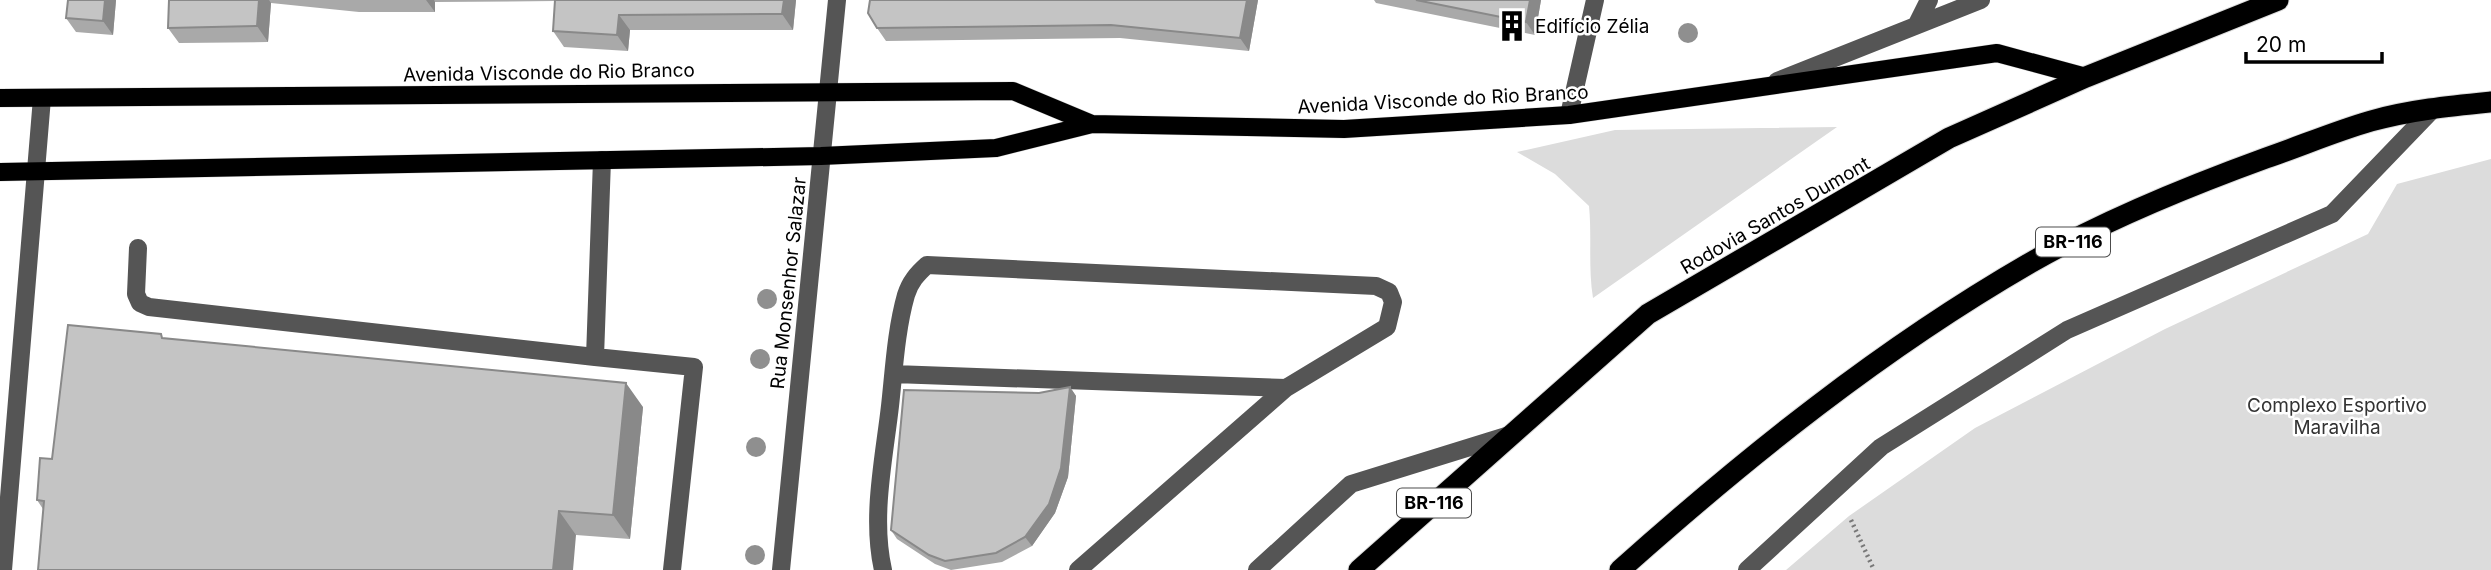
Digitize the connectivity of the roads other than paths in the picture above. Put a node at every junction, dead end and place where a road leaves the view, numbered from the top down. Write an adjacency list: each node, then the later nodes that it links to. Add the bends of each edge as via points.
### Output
1 (837, 0): 8 (street, Rua Monsenhor Salazar)
2 (1595, 0): 14 (street)
3 (1929, 0): 6 (street)
4 (1982, 0): 6 (street, Avenida Visconde do Rio Branco)
5 (2278, 0): 7 (highway, Rodovia Santos Dumont / BR-116)
6 (1917, 24): 9 (street, Avenida Visconde do Rio Branco)
7 (2086, 77): 9 (main road, Avenida Visconde do Rio Branco, via 1997,53); 24 (highway, Rodovia Santos Dumont / BR-116, via 1949,138 1648,314)
8 (830, 91): 11 (main road, Avenida Visconde do Rio Branco); 15 (main road, Avenida Visconde do Rio Branco, via 1013,91); 16 (street, Rua Monsenhor Salazar)
9 (1753, 91): 14 (main road, Avenida Visconde do Rio Branco)
10 (0, 98): 11 (main road, Avenida Visconde do Rio Branco)
11 (42, 98): 19 (street)
12 (2491, 102): 13 (highway, BR-116)
13 (2434, 108): 32 (highway, BR-116, via 2372,121 2192,185 2032,262 1927,326 1832,392 1707,492); 33 (street, via 2332,214 2067,330 1881,447)
14 (1569, 115): 15 (main road, Avenida Visconde do Rio Branco, via 1344,129)
15 (1091, 124): 16 (main road, Avenida Visconde do Rio Branco, via 996,149)
16 (821, 156): 17 (main road, Avenida Visconde do Rio Branco); 27 (street, Rua Monsenhor Salazar)
17 (602, 160): 19 (main road, Avenida Visconde do Rio Branco); 21 (street)
18 (0, 172): 19 (main road, Avenida Visconde do Rio Branco)
19 (35, 172): 25 (street)
20 (138, 248): 21 (street, via 136,294 140,303 149,307)
21 (595, 357): 26 (street, via 694,367)
22 (894, 374): 23 (street); 23 (street, via 906,294 914,276 927,265 1376,286 1389,292 1393,302 1387,327); 28 (street, via 880,491 878,547)
23 (1286, 388): 29 (street)
24 (1509, 435): 30 (street, via 1351,484); 31 (highway, Rodovia Santos Dumont / BR-116)
25 (3, 570)
26 (672, 570)
27 (781, 570)
28 (883, 570)
29 (1078, 570)
30 (1257, 570)
31 (1359, 570)
32 (1620, 570)
33 (1747, 570)

